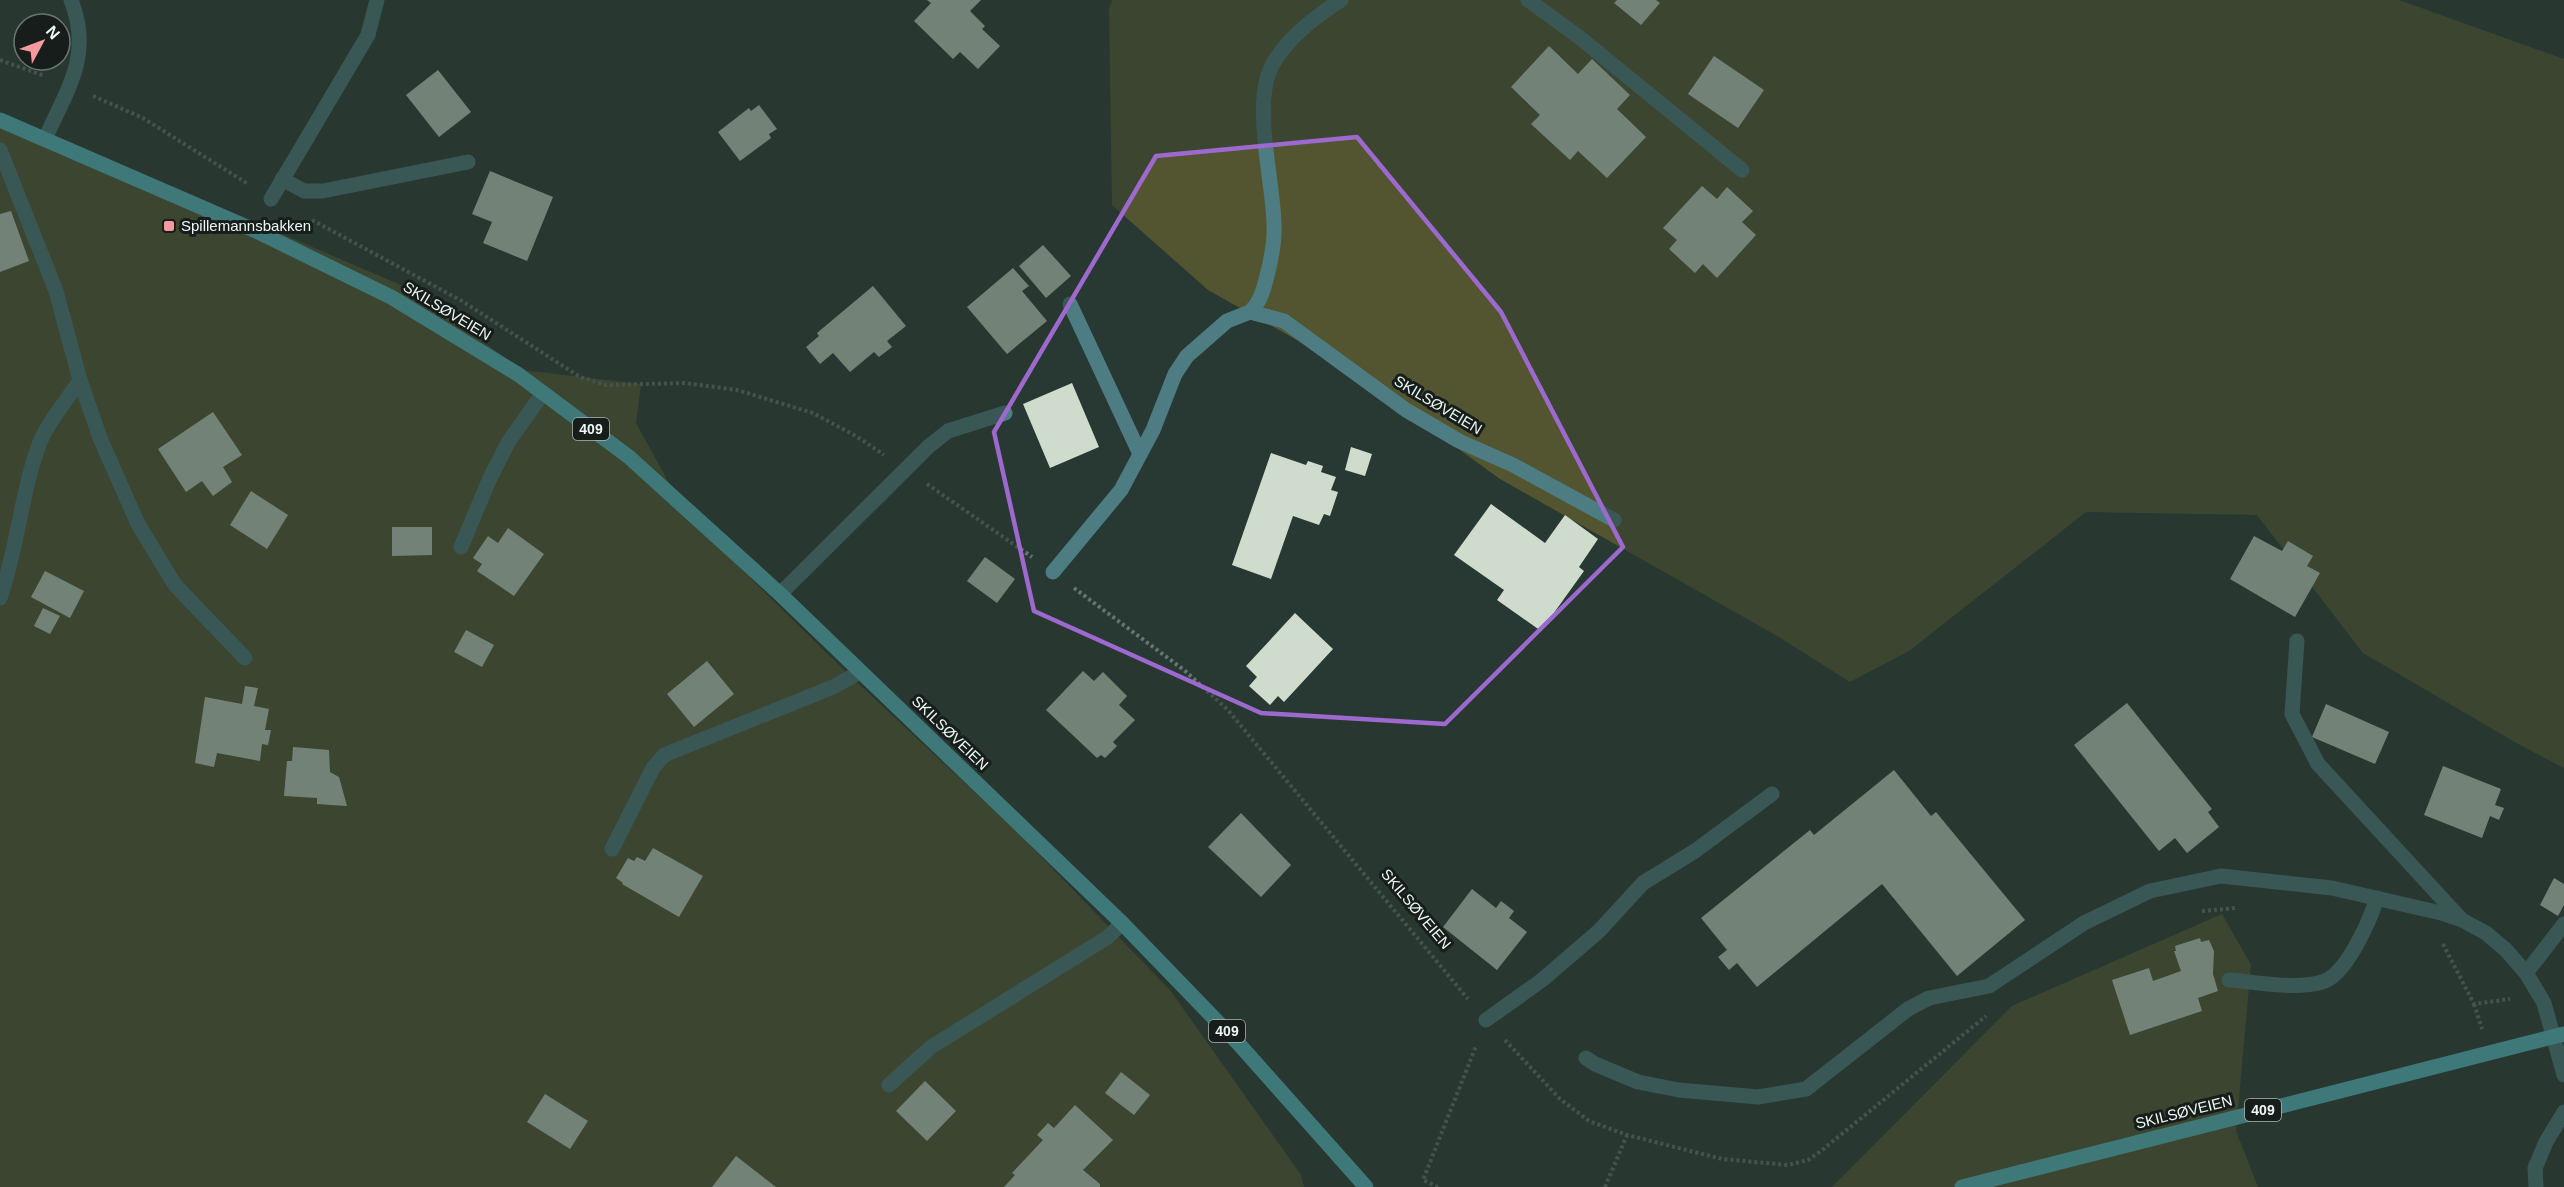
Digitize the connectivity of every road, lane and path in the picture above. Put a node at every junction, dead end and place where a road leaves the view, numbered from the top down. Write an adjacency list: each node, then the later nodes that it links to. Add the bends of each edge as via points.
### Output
1 (71, 0): 6 (street, via 81,33 78,64)
2 (377, 0): 12 (street, via 368,34)
3 (1341, 0): 15 (street, via 1307,23 1273,63 1266,83 1263,107 1273,255 1261,301)
4 (1528, 0): 11 (street)
5 (0, 60): 6 (path, SKILSØVEIEN)
6 (69, 85): 8 (street); 13 (path, SKILSØVEIEN, via 143,118)
7 (0, 120): 8 (main road, SKILSØVEIEN / 409)
8 (45, 139): 17 (main road, SKILSØVEIEN / 409, via 254,230 391,297)
9 (0, 150): 16 (street, via 56,291)
10 (468, 162): 12 (street, via 323,191 304,191)
11 (1742, 170)
12 (282, 179): 13 (street)
13 (271, 199): 20 (path, SKILSØVEIEN, via 462,301 580,377 606,385 694,384 736,390 813,413)
14 (1070, 304): 19 (street)
15 (1250, 312): 19 (street, via 1227,321 1187,356 1175,374); 21 (street, SKILSØVEIEN, via 1284,321 1406,410)
16 (80, 380): 25 (street, via 41,439); 27 (street, via 100,438 138,524 175,585)
17 (543, 393): 22 (street, via 509,441); 24 (main road, SKILSØVEIEN / 409, via 629,457)
18 (1005, 413): 20 (street, via 948,431)
19 (1140, 454): 23 (street, via 1121,490)
20 (905, 468): 23 (path, SKILSØVEIEN); 24 (street)
21 (1614, 520)
22 (461, 547)
23 (1053, 572): 42 (path, SKILSØVEIEN, via 1184,670 1227,709)
24 (780, 594): 28 (main road, SKILSØVEIEN / 409)
25 (0, 598)
26 (2297, 641): 34 (street, via 2292,714 2318,764)
27 (245, 658)
28 (860, 672): 30 (street, via 833,687 664,755 653,768); 35 (main road, SKILSØVEIEN / 409)
29 (1772, 794): 42 (street, via 1695,851 1643,883 1599,930 1542,980)
30 (612, 849)
31 (2377, 898): 34 (street); 39 (street, via 2341,969 2324,982 2299,985); 44 (street, via 2332,888 2221,876 2150,891 2084,924 1989,986 1929,998 1908,1009 1806,1089 1758,1097 1679,1090 1638,1082)
32 (2246, 907): 33 (path)
33 (2193, 912)
34 (2462, 920): 38 (street, via 2486,933)
35 (1122, 923): 46 (street, via 1108,937 931,1047); 50 (main road, SKILSØVEIEN / 409, via 1238,1043)
36 (2564, 924): 38 (street)
37 (2438, 938): 40 (path, via 2474,1004 2509,999)
38 (2526, 973): 40 (street)
39 (2229, 980)
40 (2544, 1003): 43 (street)
41 (1992, 1012): 48 (path, SKILSØVEIEN, via 1808,1160 1788,1165 1722,1159)
42 (1486, 1020): 48 (path, SKILSØVEIEN, via 1560,1099 1589,1121); 49 (path)
43 (2559, 1035): 45 (street); 54 (main road, SKILSØVEIEN / 409)
44 (1586, 1058)
45 (2564, 1075)
46 (889, 1085)
47 (2564, 1112): 55 (street, via 2535,1168)
48 (1628, 1135): 53 (path)
49 (1423, 1180): 51 (path); 52 (path)
50 (1366, 1187)
51 (1420, 1187)
52 (1437, 1187)
53 (1605, 1187)
54 (1962, 1187)
55 (2536, 1187)

